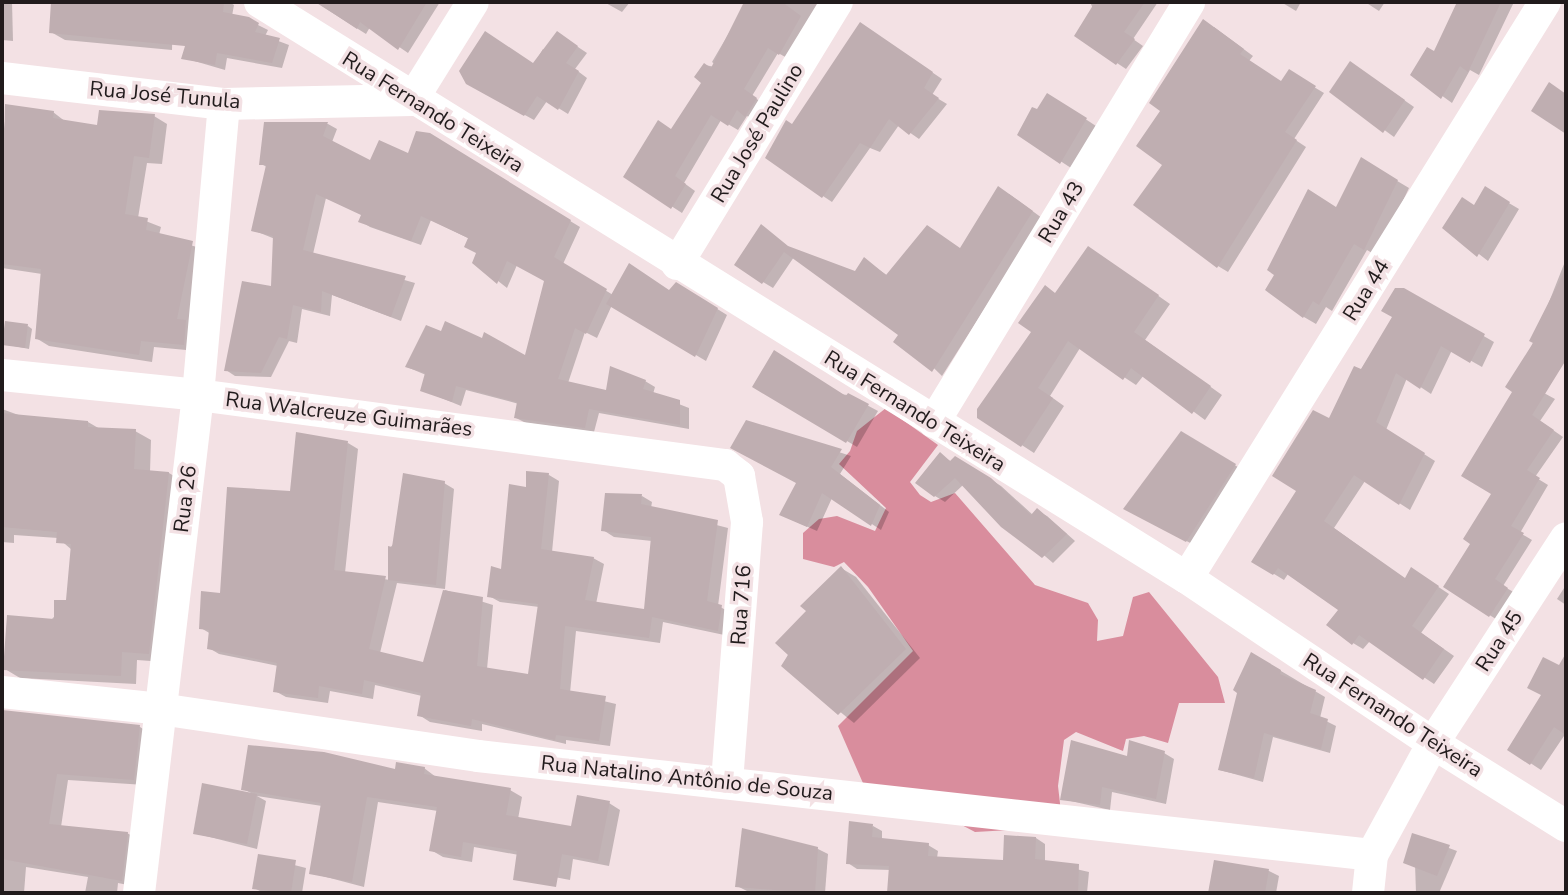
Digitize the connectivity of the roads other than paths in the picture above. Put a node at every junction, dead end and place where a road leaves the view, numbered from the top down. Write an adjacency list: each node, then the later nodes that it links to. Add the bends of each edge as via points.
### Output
1 (260, 2): 7 (street, Rua Fernando Teixeira)
2 (473, 2): 7 (street)
3 (837, 2): 9 (street, Rua José Paulino)
4 (1189, 2): 12 (street, Rua 43)
5 (1545, 2): 15 (street, Rua 44)
6 (2, 78): 8 (street, Rua José Tunula)
7 (412, 100): 8 (street, Rua José Tunula); 9 (street, Rua Fernando Teixeira)
8 (224, 104): 11 (street, Rua 26)
9 (677, 264): 12 (street, Rua Fernando Teixeira)
10 (2, 374): 11 (street, Rua Walcreuze Guimarães)
11 (198, 395): 13 (street, Rua Walcreuze Guimarães); 17 (street, Rua 26)
12 (934, 422): 15 (street, Rua Fernando Teixeira)
13 (696, 458): 19 (street, Rua 716, via 725,465 739,476 746,494)
14 (1566, 538): 18 (street, Rua 45)
15 (1188, 578): 18 (street, Rua Fernando Teixeira)
16 (2, 692): 17 (street, Rua Natalino Antônio de Souza)
17 (160, 709): 19 (street, Rua Natalino Antônio de Souza, via 478,756); 22 (street, Rua 26)
18 (1433, 743): 20 (street, Rua Fernando Teixeira); 21 (street, Rua 45)
19 (727, 782): 21 (street, Rua Natalino Antônio de Souza)
20 (1566, 826)
21 (1373, 855): 23 (street)
22 (139, 893)
23 (1368, 893)

